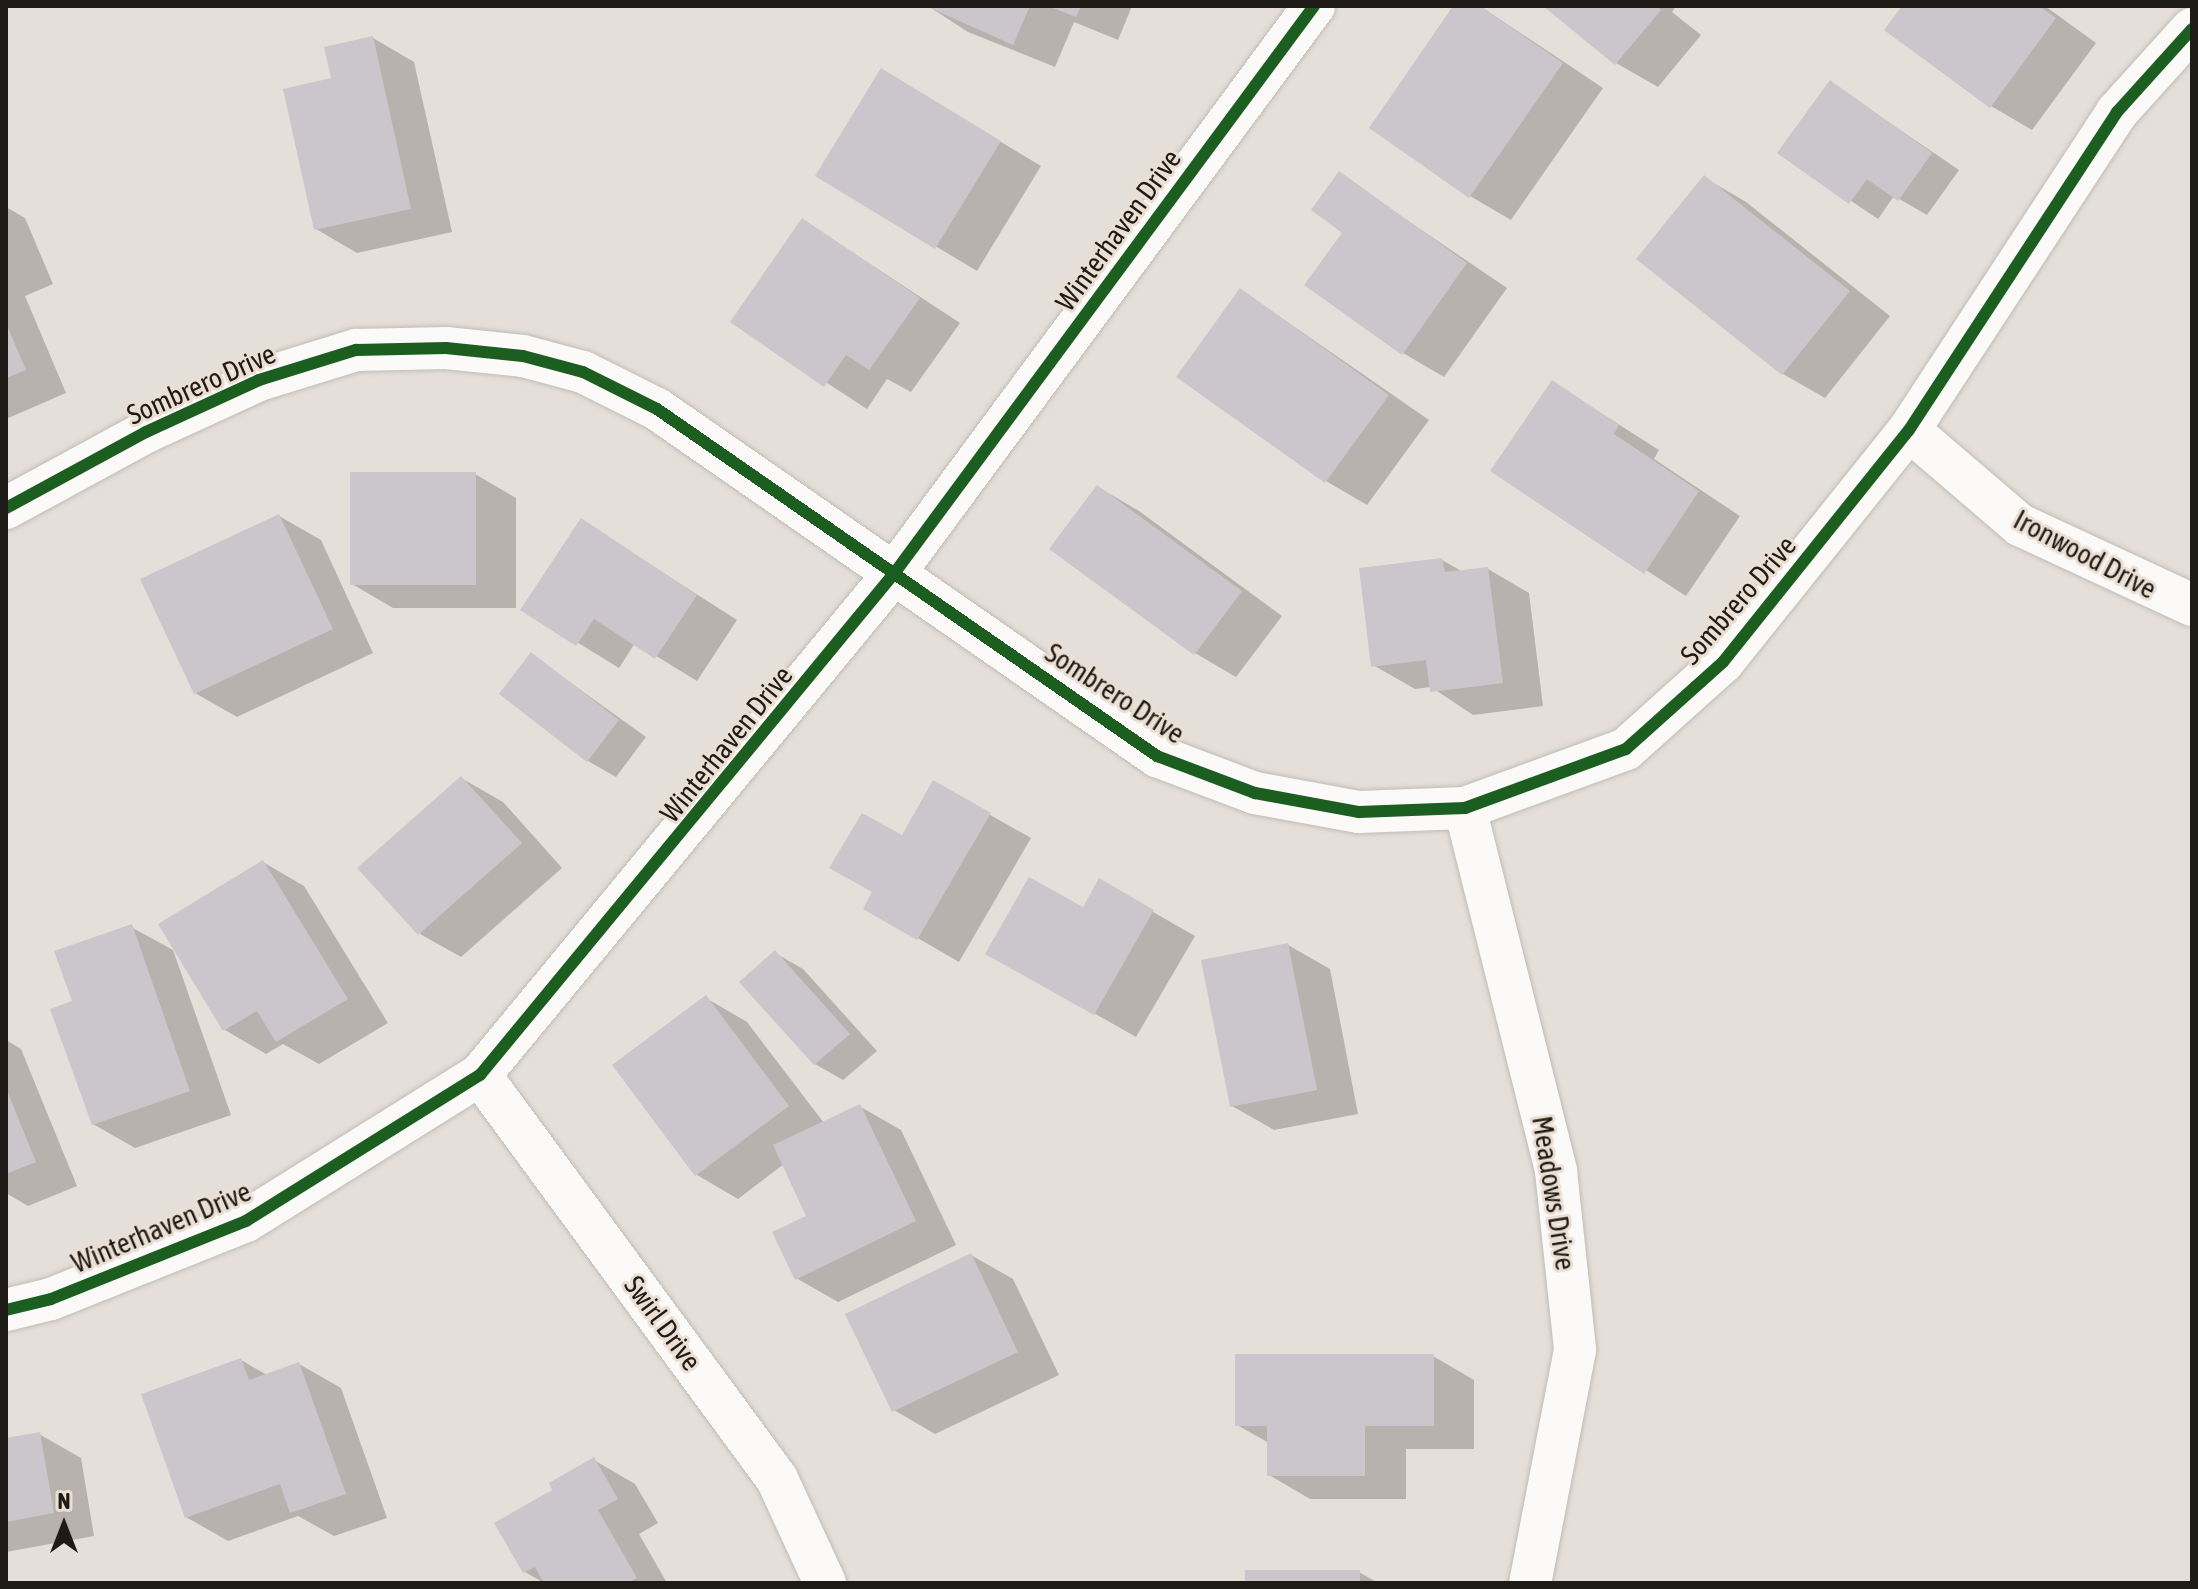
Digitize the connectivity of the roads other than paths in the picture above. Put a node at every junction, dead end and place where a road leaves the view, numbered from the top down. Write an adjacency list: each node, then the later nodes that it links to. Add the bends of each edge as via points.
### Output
1 (1314, 6): 5 (street, Winterhaven Drive)
2 (2192, 29): 3 (street, Sombrero Drive, via 2117,112)
3 (1909, 430): 6 (street, Ironwood Drive, via 2020,525); 7 (street, Sombrero Drive, via 1723,662 1626,749)
4 (6, 508): 5 (street, Sombrero Drive, via 146,432 259,380 356,350 446,348 523,356 608,384 657,409)
5 (896, 571): 7 (street, Sombrero Drive, via 1157,756 1255,793 1359,812); 8 (street, Winterhaven Drive)
6 (2192, 605)
7 (1465, 808): 11 (street, Meadows Drive, via 1556,1171 1575,1350)
8 (480, 1075): 9 (street, Winterhaven Drive, via 246,1221 51,1299); 10 (street, Swirl Drive, via 777,1479)
9 (6, 1310)
10 (825, 1583)
11 (1530, 1583)

